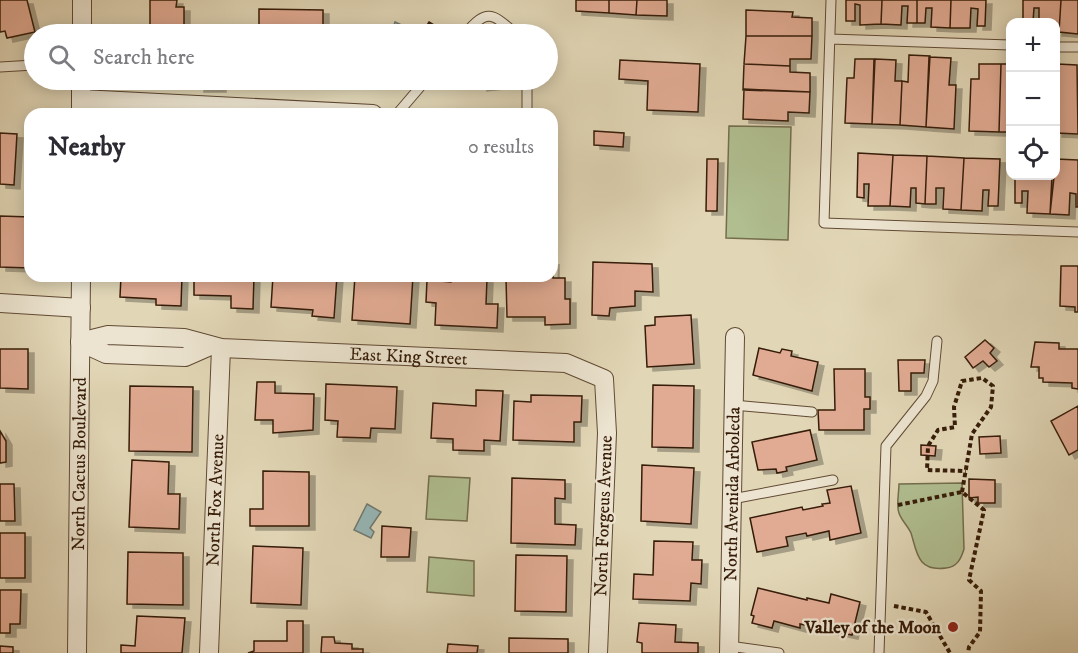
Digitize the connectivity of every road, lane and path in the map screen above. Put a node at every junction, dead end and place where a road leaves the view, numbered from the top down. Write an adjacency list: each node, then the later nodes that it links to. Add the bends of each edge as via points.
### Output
1 (82, 0): 3 (street)
2 (831, 0): 6 (lane)
3 (82, 24)
4 (474, 24): 5 (lane, via 486,15 496,16)
5 (505, 24)
6 (830, 39): 7 (lane); 19 (lane, via 824,223)
7 (1006, 45)
8 (1060, 47): 9 (lane)
9 (1078, 47)
10 (24, 66): 11 (lane)
11 (0, 67)
12 (81, 90): 15 (street)
13 (417, 90): 17 (lane)
14 (527, 90): 18 (lane)
15 (81, 107): 16 (street)
16 (123, 108)
17 (402, 108)
18 (527, 108)
19 (1078, 232)
20 (81, 282): 22 (street, North Cactus Boulevard)
21 (0, 303): 22 (street)
22 (81, 308): 25 (street, North Cactus Boulevard)
23 (735, 337): 28 (street, North Avenida Arboleda)
24 (937, 341): 41 (lane, via 933,381 926,396 886,446)
25 (80, 342): 26 (street, East King Street, via 108,335 184,338); 37 (street, North Cactus Boulevard)
26 (216, 347): 27 (street, East King Street, via 566,363); 38 (street, North Fox Avenue)
27 (604, 380): 39 (street, North Forgeus Avenue, via 608,433)
28 (733, 405): 29 (lane); 33 (street, North Avenida Arboleda)
29 (812, 412)
30 (966, 471): 30 (path, via 972,434 991,407 993,386 982,378 962,381 954,407 955,427 938,430 928,446 927,470); 32 (path)
31 (833, 480): 33 (lane)
32 (962, 492): 34 (path, via 899,503); 43 (path, via 984,510 969,580 981,591 980,632)
33 (732, 499): 36 (street, North Avenida Arboleda)
34 (895, 513)
35 (887, 605): 42 (path, via 926,612)
36 (729, 649): 40 (lane)
37 (77, 653)
38 (209, 653)
39 (598, 653)
40 (779, 653)
41 (879, 653)
42 (950, 653)
43 (968, 653)

